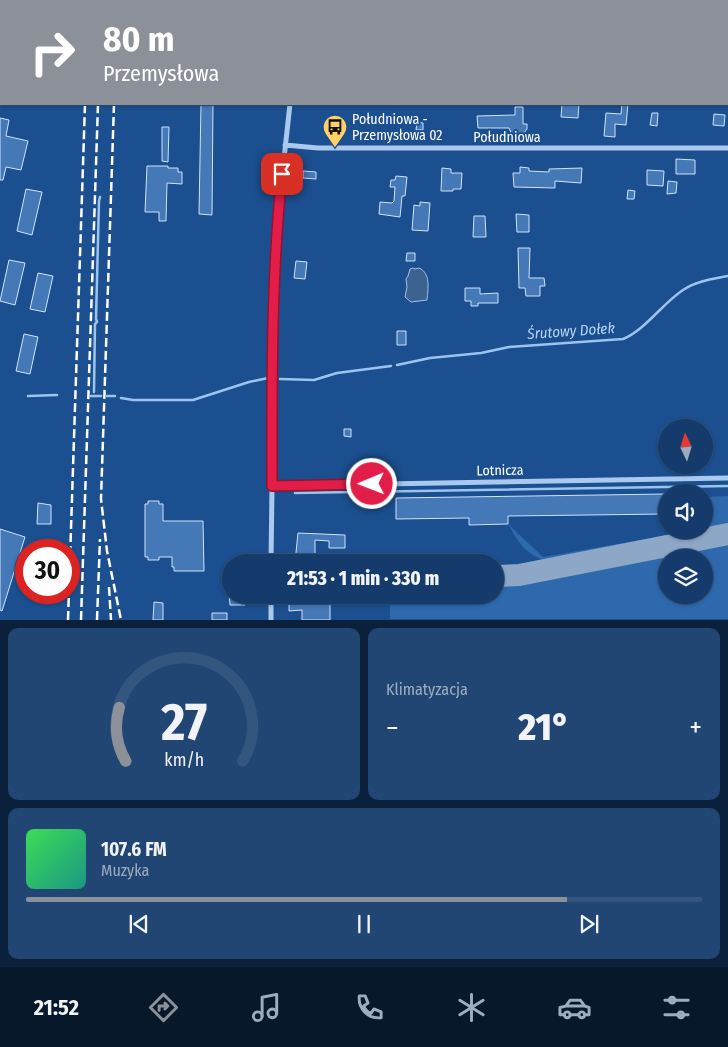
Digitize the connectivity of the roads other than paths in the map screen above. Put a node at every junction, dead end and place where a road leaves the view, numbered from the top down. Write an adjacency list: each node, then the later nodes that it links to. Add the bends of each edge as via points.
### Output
1 (290, 105): 2 (street)
2 (285, 145): 3 (street, Południowa, via 335,148); 5 (street, via 274,266)
3 (728, 148)
4 (728, 478): 5 (street, Lotnicza)
5 (272, 486): 6 (street)
6 (271, 554)
7 (271, 604): 8 (street)
8 (271, 620)

